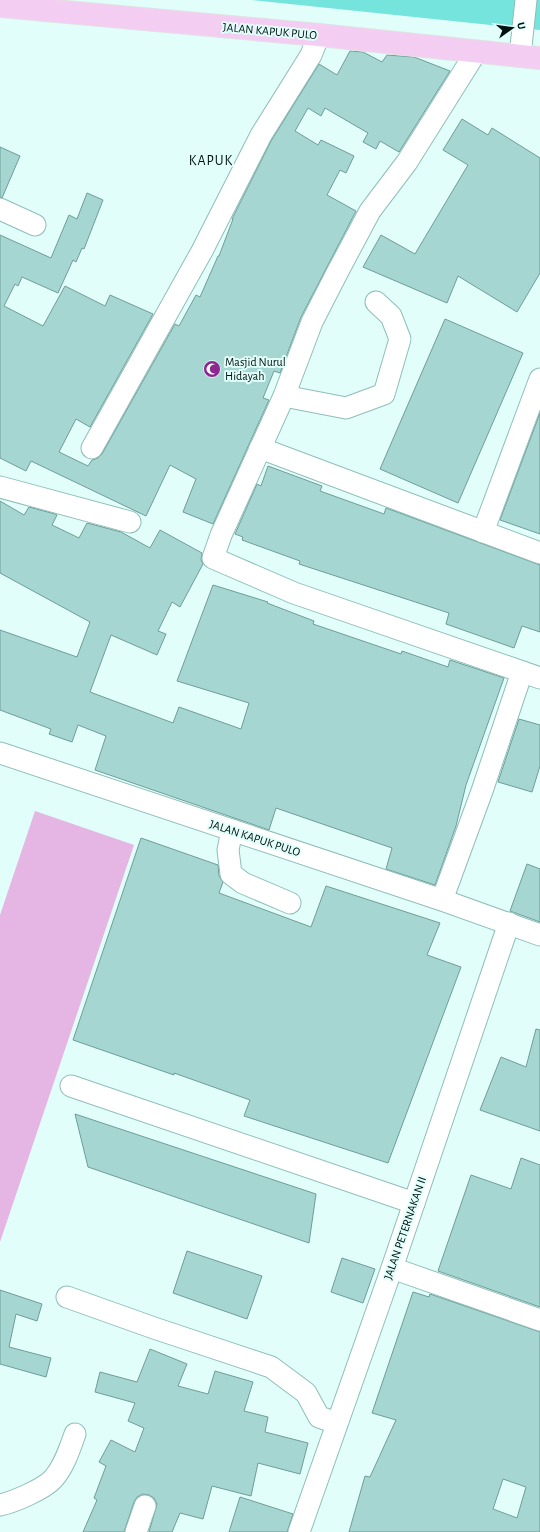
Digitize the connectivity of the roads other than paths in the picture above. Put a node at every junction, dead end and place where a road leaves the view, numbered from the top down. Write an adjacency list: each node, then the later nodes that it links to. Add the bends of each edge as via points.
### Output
1 (526, 0): 4 (street)
2 (0, 6): 3 (main road, JALAN KAPUK PULO)
3 (319, 35): 5 (main road, JALAN KAPUK PULO); 11 (street, via 311,55 261,135 202,251)
4 (528, 51): 5 (main road, JALAN KAPUK PULO)
5 (476, 52): 10 (street, via 407,162 370,211 312,322)
6 (0, 209): 7 (street)
7 (35, 225)
8 (376, 302): 10 (street, via 391,316 400,339 384,394 346,408)
9 (540, 379): 15 (street)
10 (284, 396): 12 (street)
11 (92, 448)
12 (260, 448): 15 (street); 17 (street, via 210,565)
13 (0, 487): 14 (street)
14 (130, 522)
15 (483, 532): 16 (street)
16 (540, 553)
17 (531, 675): 20 (street, via 482,790)
18 (0, 753): 19 (street, JALAN KAPUK PULO)
19 (232, 830): 20 (street, JALAN KAPUK PULO); 21 (street, via 228,850 231,874 243,883)
20 (442, 900): 22 (street, JALAN KAPUK PULO)
21 (290, 903)
22 (509, 923): 23 (street, JALAN KAPUK PULO); 25 (street, JALAN PETERNAKAN II)
23 (540, 934)
24 (71, 1086): 25 (street)
25 (414, 1203): 26 (street, JALAN PETERNAKAN II)
26 (392, 1268): 28 (street); 29 (street, JALAN PETERNAKAN II)
27 (67, 1297): 29 (street, via 271,1367 306,1393 319,1417)
28 (540, 1320)
29 (337, 1423): 34 (street, JALAN PETERNAKAN II)
30 (75, 1434): 31 (street, via 68,1454 53,1479 25,1496)
31 (0, 1505)
32 (145, 1506): 33 (street)
33 (136, 1532)
34 (299, 1532)

